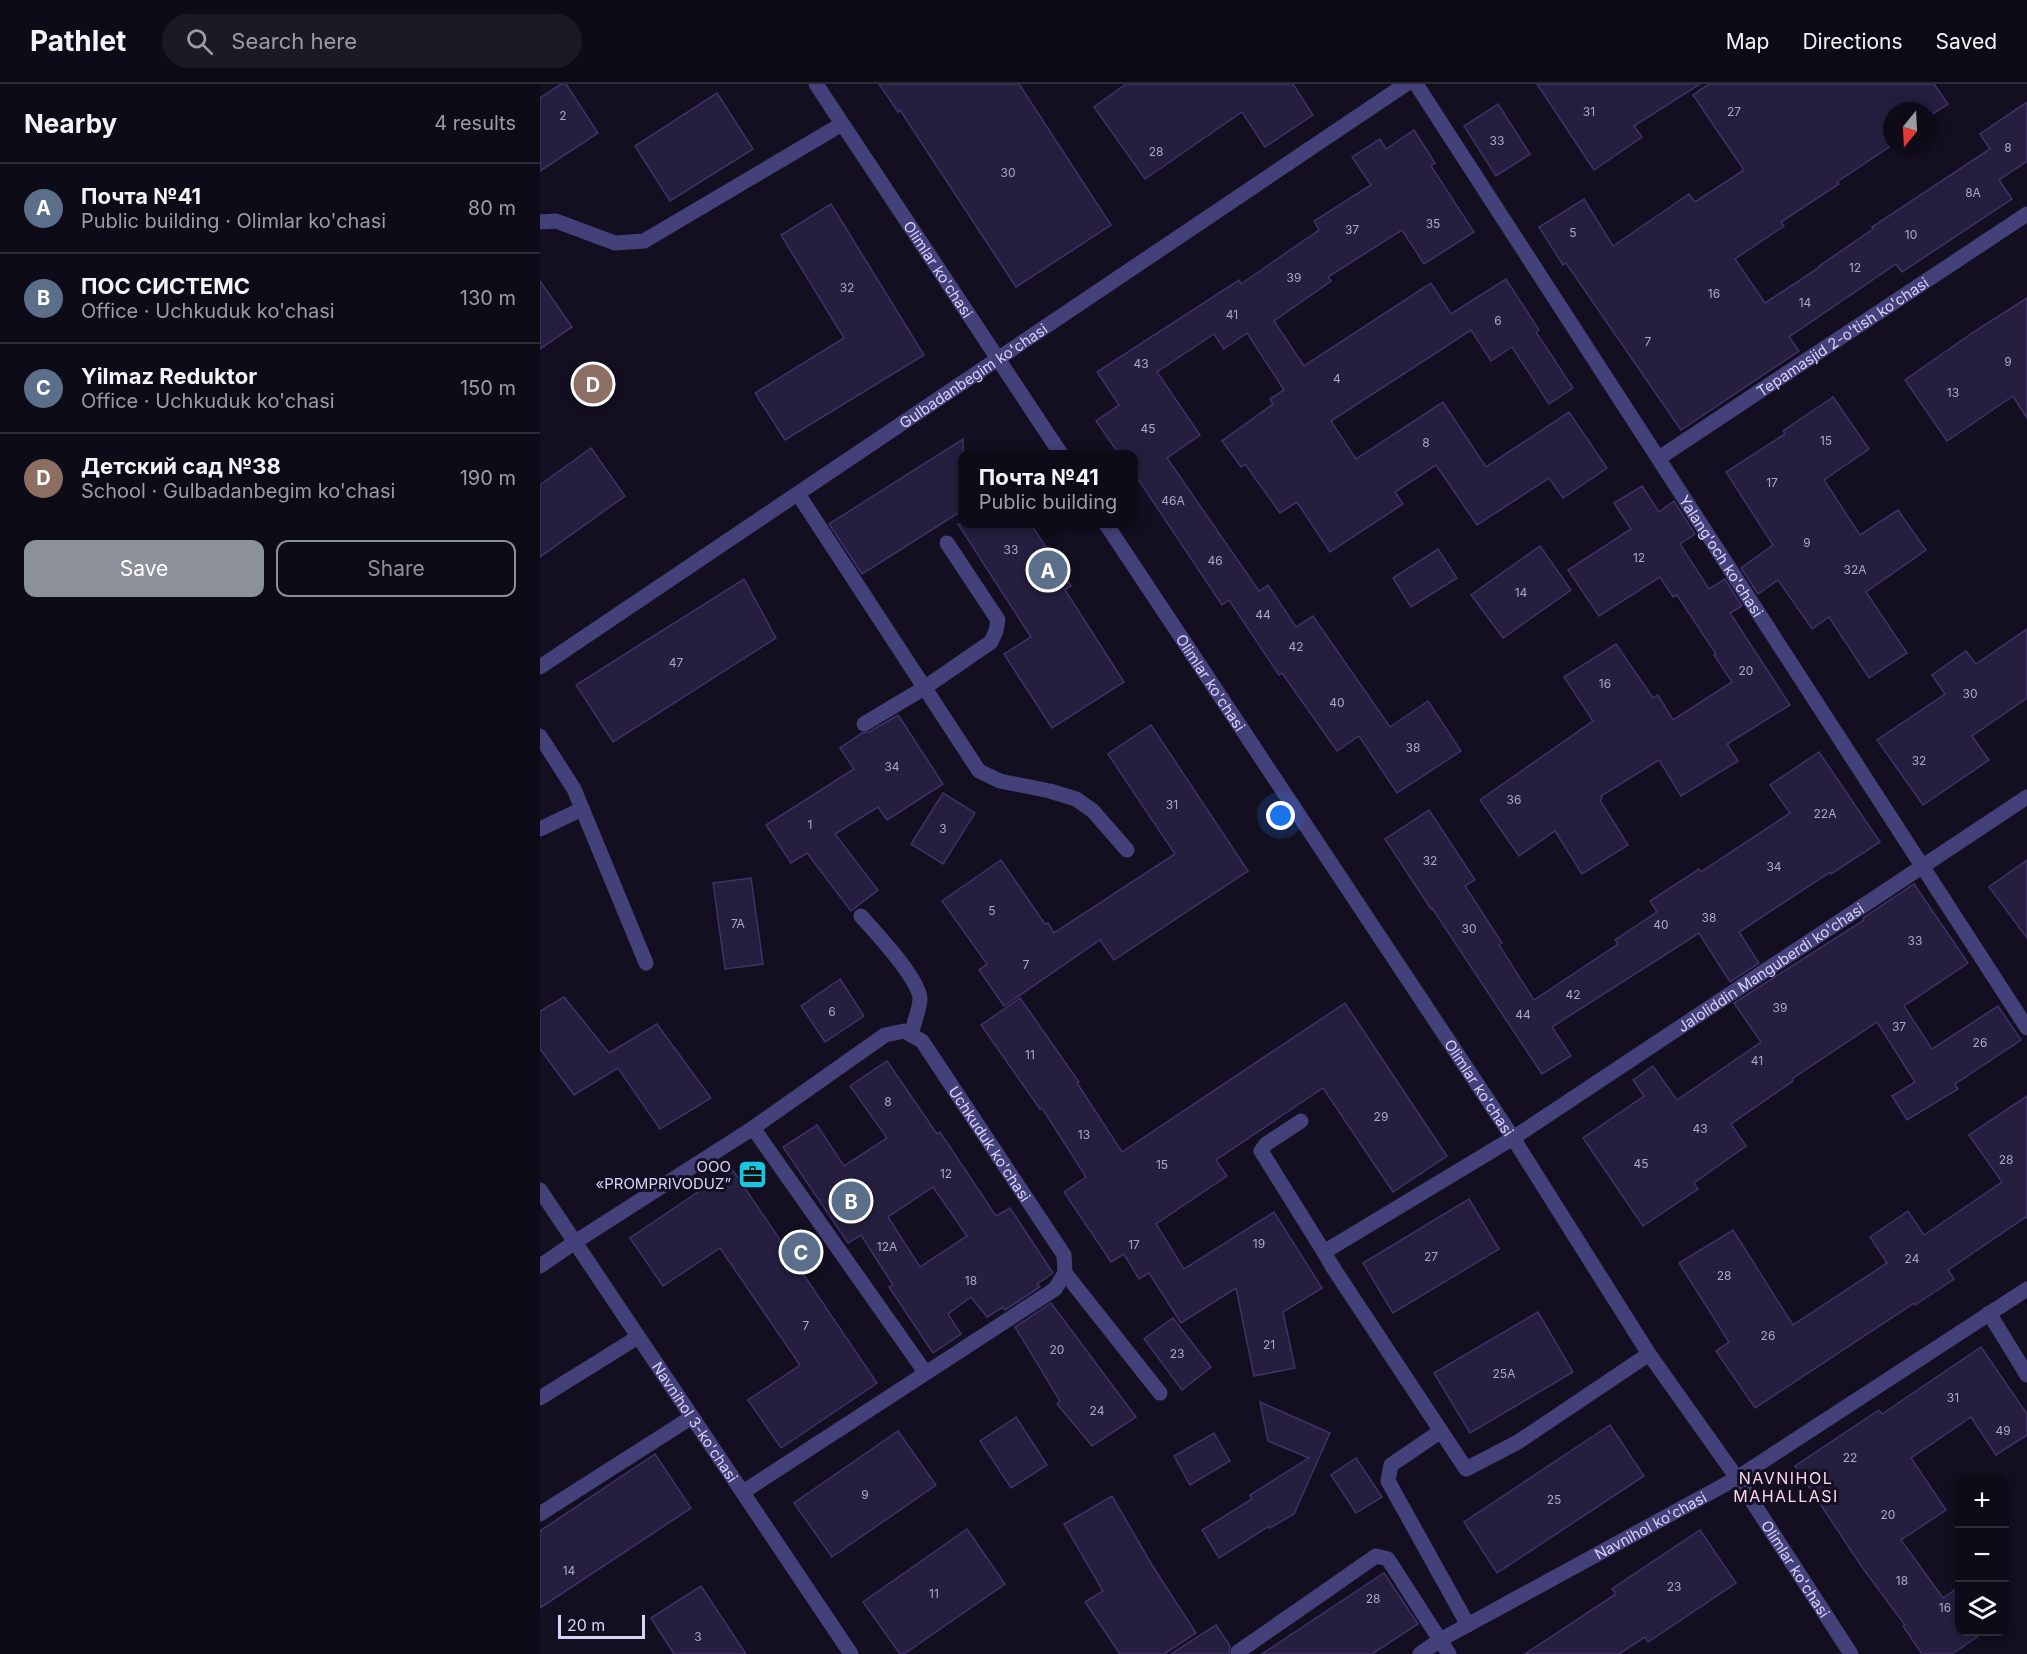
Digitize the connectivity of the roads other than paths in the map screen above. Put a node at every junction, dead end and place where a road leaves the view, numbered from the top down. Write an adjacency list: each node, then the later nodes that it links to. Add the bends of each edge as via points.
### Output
1 (816, 84): 4 (street, Olimlar ko'chasi)
2 (1406, 84): 7 (street, Gulbadanbegim ko'chasi)
3 (1416, 84): 9 (street, Yalang'och ko'chasi)
4 (842, 124): 6 (street, via 644,241 615,243 556,220); 7 (street, Olimlar ko'chasi)
5 (2027, 214): 9 (street, Tepamasjid 2-o'tish ko'chasi)
6 (540, 222)
7 (997, 359): 8 (street, Olimlar ko'chasi); 10 (street, Gulbadanbegim ko'chasi)
8 (1058, 450)
9 (1659, 458): 21 (street, Yalang'och ko'chasi)
10 (798, 494): 13 (street, Gulbadanbegim ko'chasi); 14 (street)
11 (1109, 528): 28 (street, Olimlar ko'chasi)
12 (947, 543): 14 (street, via 998,620 991,642)
13 (540, 668)
14 (924, 688): 15 (street); 20 (street, via 979,771 1000,781 1076,799 1093,811)
15 (864, 724)
16 (540, 736): 18 (street)
17 (2027, 797): 21 (street, Jaloliddin Manguberdi ko'chasi)
18 (582, 808): 19 (street); 23 (street)
19 (540, 829)
20 (1126, 850)
21 (1922, 868): 24 (street, Yalang'och ko'chasi); 28 (street, Jaloliddin Manguberdi ko'chasi)
22 (861, 915): 25 (street, via 892,951 920,998)
23 (646, 963)
24 (2027, 1028)
25 (911, 1035): 27 (street, via 904,1031 885,1035); 33 (street, Uchkuduk ko'chasi, via 922,1041 1064,1255)
26 (1301, 1121): 31 (street, via 1261,1151)
27 (753, 1128): 30 (street); 38 (street)
28 (1513, 1138): 31 (street, Jaloliddin Manguberdi ko'chasi); 37 (street, Olimlar ko'chasi)
29 (540, 1190): 30 (street, Navnihol 3-ko'chasi)
30 (575, 1242): 32 (street); 36 (street, Navnihol 3-ko'chasi)
31 (1324, 1252): 43 (street)
32 (540, 1266)
33 (1065, 1273): 38 (street, via 1055,1288); 40 (street)
34 (2027, 1289): 35 (street, Navnihol ko'chasi)
35 (1989, 1313): 39 (street); 44 (street, Navnihol ko'chasi)
36 (638, 1337): 41 (street); 42 (street, Navnihol 3-ko'chasi)
37 (1649, 1354): 43 (street, via 1518,1442 1467,1469); 44 (street, Olimlar ko'chasi)
38 (925, 1372): 45 (street)
39 (2027, 1375)
40 (1160, 1393)
41 (540, 1398)
42 (692, 1417): 45 (street, Navnihol 3-ko'chasi); 46 (street)
43 (1441, 1431): 47 (street, via 1391,1465 1388,1481)
44 (1737, 1478): 47 (street, Navnihol ko'chasi); 53 (street, Olimlar ko'chasi)
45 (743, 1492): 50 (street, Navnihol 3-ko'chasi)
46 (540, 1514)
47 (1468, 1625): 48 (street, Navnihol ko'chasi)
48 (1440, 1640): 49 (street, via 1388,1559 1377,1556); 51 (street, Navnihol ko'chasi); 52 (street)
49 (1238, 1652)
50 (851, 1654)
51 (1420, 1654)
52 (1449, 1654)
53 (1851, 1654)

